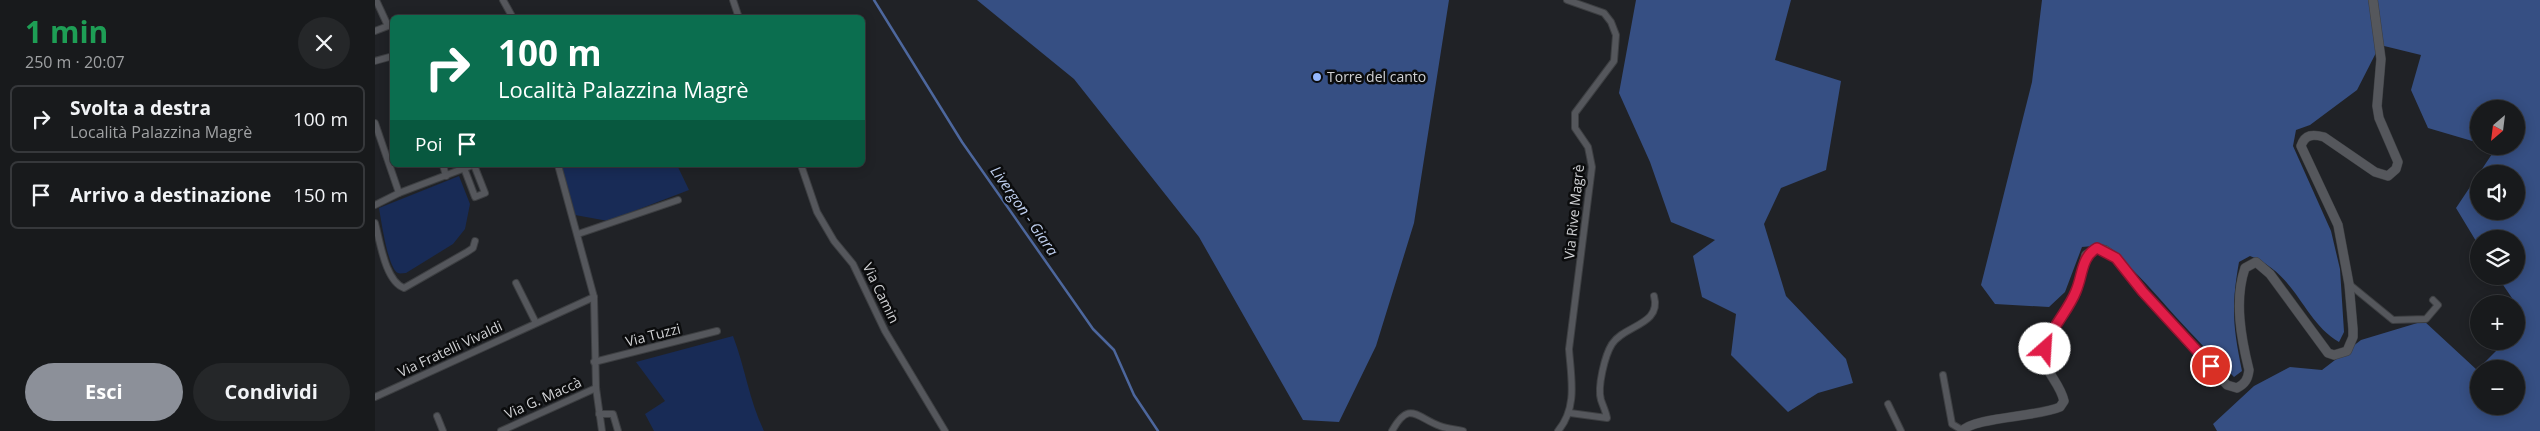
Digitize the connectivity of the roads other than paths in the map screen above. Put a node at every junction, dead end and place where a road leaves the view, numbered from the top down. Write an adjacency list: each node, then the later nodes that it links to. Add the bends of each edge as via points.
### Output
1 (376, 0): 8 (street, via 387,26)
2 (503, 0): 6 (street)
3 (733, 0): 7 (street)
4 (1567, 0): 39 (street, Via Rive Magrè, via 1604,13 1614,28 1616,45 1611,66 1575,113 1575,128 1588,147 1592,167 1569,348 1572,378)
5 (2373, 0): 27 (main road, via 2381,59 2377,106 2381,125 2398,162 2396,170 2388,176 2375,172 2315,134 2307,137 2301,146 2337,225)
6 (511, 15)
7 (738, 15)
8 (375, 31)
9 (390, 57): 10 (street)
10 (375, 61)
11 (375, 123): 13 (street)
12 (390, 167): 20 (street)
13 (390, 167)
14 (444, 167): 19 (street)
15 (474, 167): 18 (street, via 485,193 475,197)
16 (559, 167): 24 (street)
17 (802, 167): 45 (street, Via Camin, via 817,212 834,241 853,264 885,330)
18 (465, 168): 19 (street)
19 (446, 176): 20 (street)
20 (399, 193): 22 (street)
21 (678, 200): 24 (street)
22 (375, 205)
23 (375, 223): 25 (street, via 391,277 396,285 404,288 467,252)
24 (578, 234): 29 (street)
25 (475, 241)
26 (516, 282): 31 (street)
27 (2349, 284): 30 (street, via 2393,320 2426,319 2438,305); 50 (main road, via 2353,337 2347,351 2333,355 2327,353 2265,267 2256,262 2249,264 2243,274 2240,310 2248,378 2237,388 2227,385 2116,258 2097,248 2086,256 2076,293 2047,340 2047,369 2063,395 2060,407 2039,414 1980,422 1966,426)
28 (1654, 296): 39 (street, via 1656,304 1652,314 1613,342 1608,353 1601,399 1607,418)
29 (594, 297): 31 (street, Via Fratelli Vivaldi); 33 (street)
30 (2433, 300)
31 (536, 323): 36 (street, Via Fratelli Vivaldi)
32 (717, 331): 33 (street, Via Tuzzi)
33 (594, 362): 35 (street)
34 (1943, 375): 50 (street, via 1952,424)
35 (596, 388): 38 (street); 42 (street, Via G. Maccà)
36 (375, 397)
37 (1888, 404): 49 (street)
38 (599, 414): 43 (street); 44 (street, via 613,414)
39 (1570, 414): 48 (street)
40 (437, 416): 41 (street)
41 (443, 431)
42 (501, 431)
43 (602, 431)
44 (619, 431)
45 (945, 431)
46 (1392, 431): 47 (street, via 1405,413 1412,412 1440,426)
47 (1463, 431)
48 (1558, 431)
49 (1901, 431)
50 (1962, 431)

